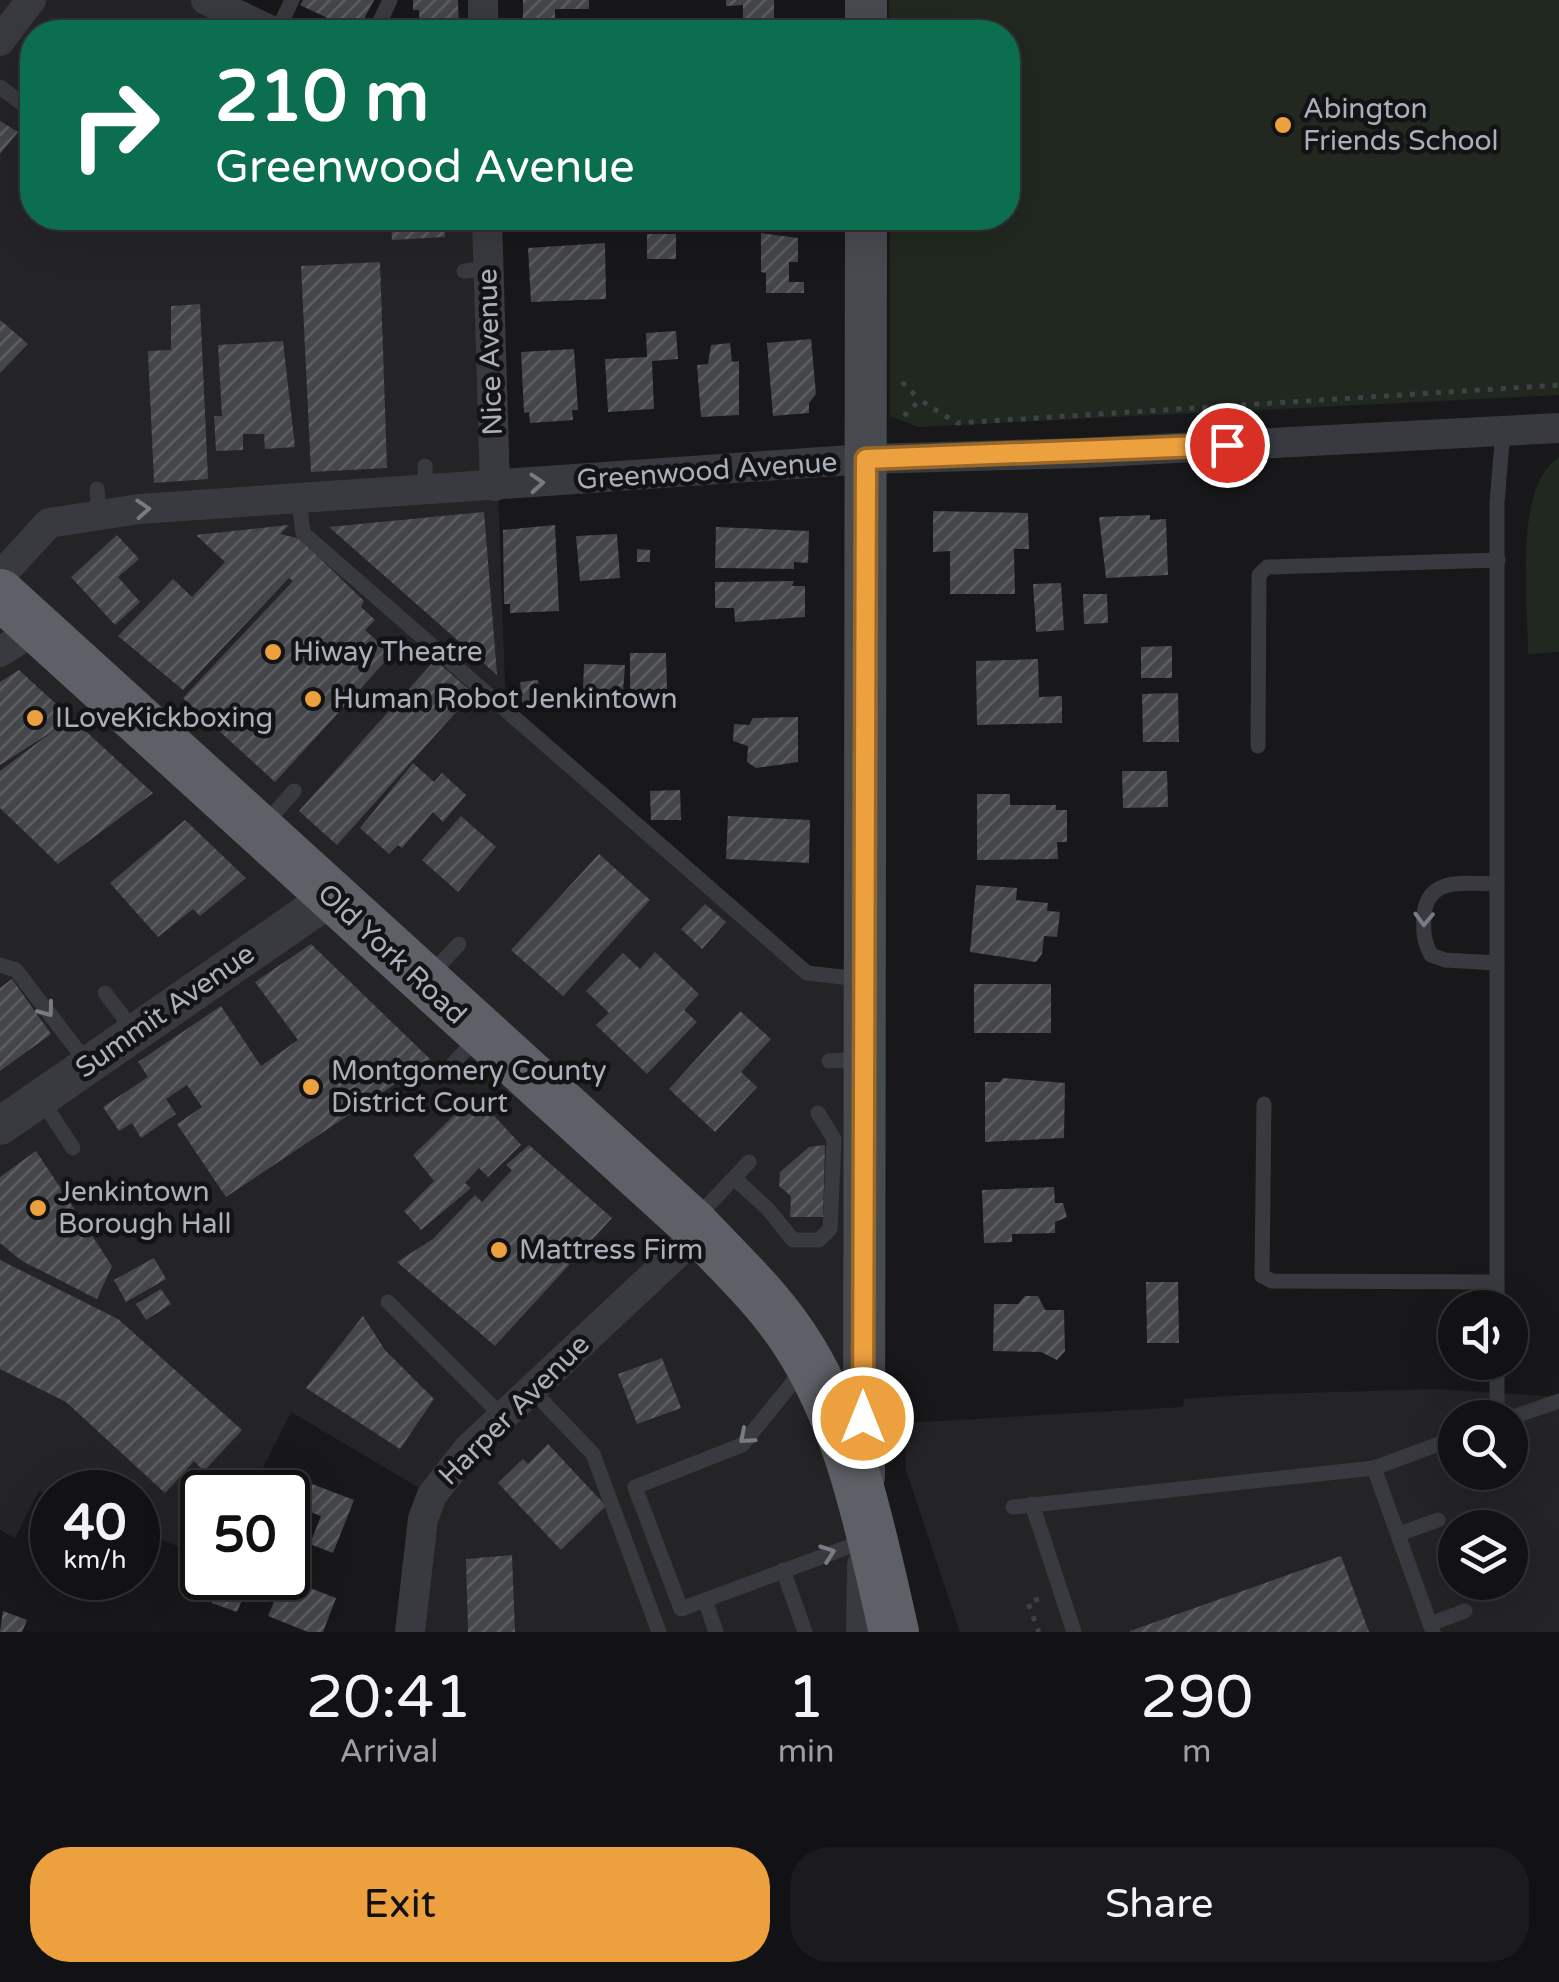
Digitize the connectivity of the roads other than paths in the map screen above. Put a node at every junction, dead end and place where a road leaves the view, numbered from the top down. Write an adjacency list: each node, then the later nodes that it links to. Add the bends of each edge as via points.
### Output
1 (31, 0): 4 (street)
2 (209, 1): 3 (street)
3 (249, 20)
4 (3, 31)
5 (484, 230): 10 (street, Nice Avenue, via 475,270)
6 (866, 230): 9 (main road)
7 (1559, 428): 8 (street, Greenwood Avenue)
8 (1503, 431): 9 (street, Greenwood Avenue); 12 (lane)
9 (866, 459): 10 (street, Greenwood Avenue, one-way to 9); 24 (main road)
10 (495, 486): 11 (street, Greenwood Avenue, via 426,479)
11 (299, 500): 13 (street, Greenwood Avenue, one-way to 11, via 49,523 98,501); 24 (lane, via 303,533 806,973)
12 (1498, 560): 16 (lane, via 1267,567 1259,575); 19 (lane)
13 (0, 576)
14 (0, 594): 15 (highway, Old York Road)
15 (18, 640): 18 (highway, Old York Road)
16 (1258, 746)
17 (294, 791): 18 (lane)
18 (260, 831): 20 (highway, Old York Road)
19 (1498, 884): 22 (lane); 22 (lane, one-way to 22, via 1431,891 1423,933 1431,955)
20 (331, 897): 25 (highway, Old York Road); 27 (street, Summit Avenue)
21 (459, 944): 25 (lane)
22 (1497, 962): 37 (lane)
23 (0, 965): 28 (lane, one-way to 28, via 16,970)
24 (864, 980): 50 (main road, via 846,1060)
25 (423, 983): 36 (highway, Old York Road, via 464,1052)
26 (106, 993): 27 (lane)
27 (135, 1032): 28 (street, Summit Avenue)
28 (89, 1065): 29 (street, Summit Avenue)
29 (40, 1098): 32 (street, Summit Avenue); 33 (lane)
30 (1264, 1104): 37 (lane, via 1262,1276)
31 (818, 1113): 35 (lane, via 834,1140 830,1229 820,1240 793,1240)
32 (0, 1126)
33 (74, 1148)
34 (748, 1162): 35 (lane)
35 (734, 1178): 36 (lane)
36 (696, 1227): 40 (highway, Old York Road, via 751,1282); 41 (street, Harper Avenue)
37 (1497, 1282): 38 (lane)
38 (1497, 1290)
39 (388, 1302): 44 (lane)
40 (808, 1363): 50 (highway, Old York Road, via 828,1400); 53 (lane, one-way to 53, via 742,1445 636,1488 681,1609)
41 (531, 1388): 44 (street, Harper Avenue); 57 (lane, via 593,1454)
42 (1559, 1401): 43 (lane)
43 (1528, 1412)
44 (502, 1416): 56 (street, Harper Avenue, via 432,1495 423,1519)
45 (1438, 1444): 46 (lane)
46 (1374, 1468): 47 (lane); 51 (lane)
47 (1032, 1504): 48 (lane); 63 (lane)
48 (1014, 1507)
49 (1438, 1520): 51 (lane)
50 (868, 1525): 52 (lane, one-way to 50); 60 (street); 61 (highway, Old York Road); 62 (highway, Old York Road)
51 (1399, 1534): 55 (lane)
52 (783, 1570): 53 (lane); 59 (lane)
53 (705, 1600): 58 (lane)
54 (1465, 1612): 55 (lane)
55 (1431, 1628)
56 (410, 1632)
57 (659, 1632)
58 (716, 1632)
59 (806, 1632)
60 (864, 1632)
61 (894, 1632)
62 (924, 1632)
63 (1074, 1632)

